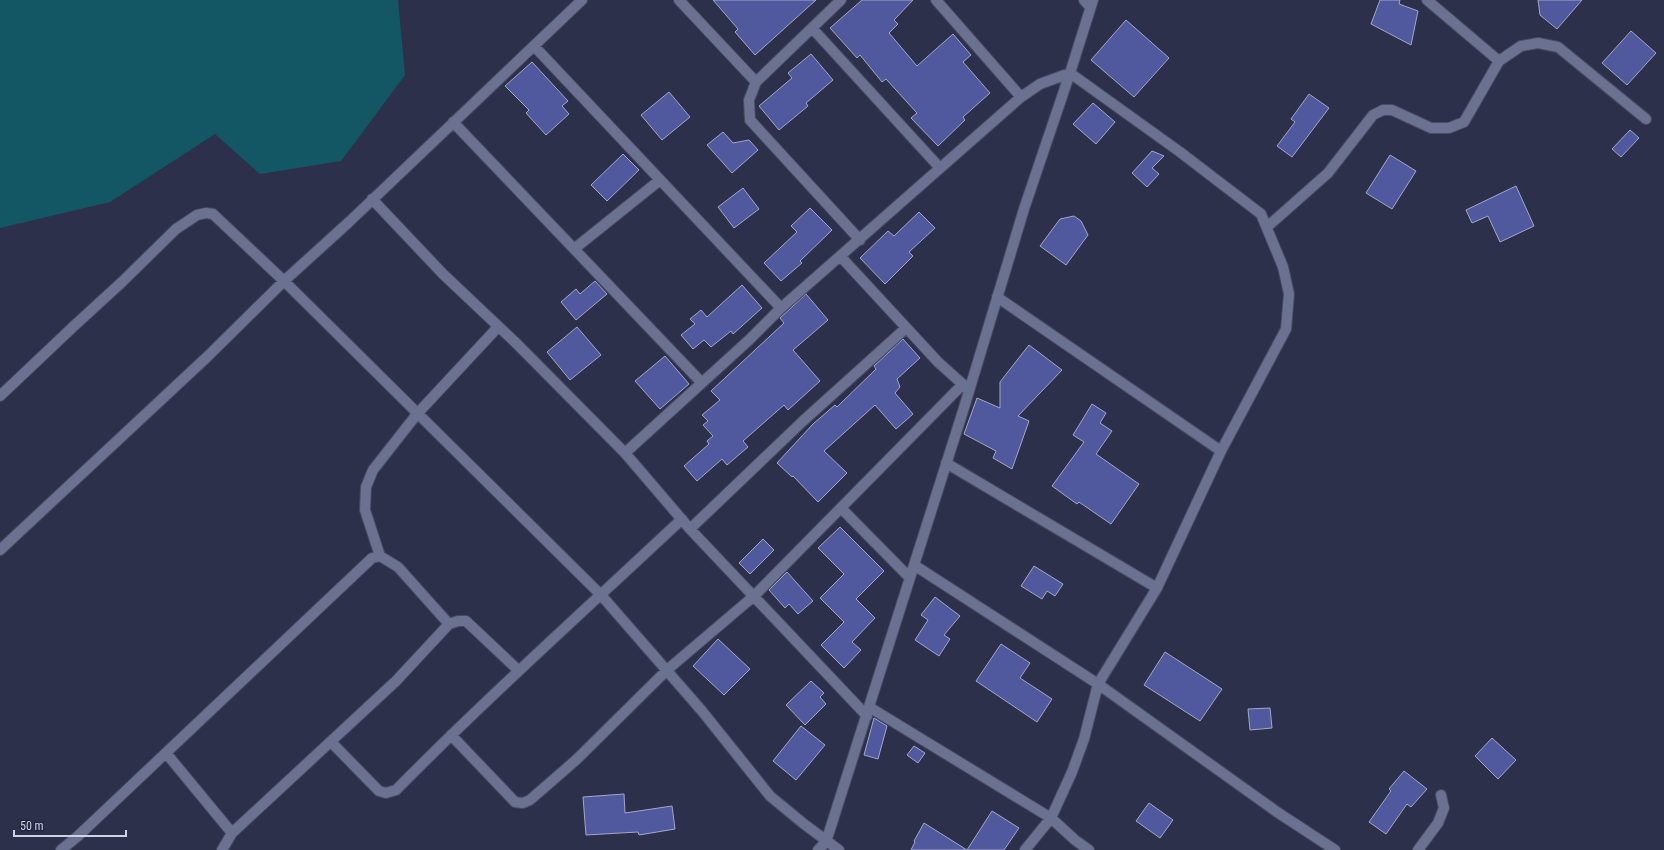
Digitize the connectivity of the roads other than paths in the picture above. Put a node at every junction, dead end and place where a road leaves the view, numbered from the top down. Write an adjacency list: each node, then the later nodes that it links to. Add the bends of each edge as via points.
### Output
1 (582, 0): 8 (street)
2 (679, 0): 11 (street)
3 (841, 0): 7 (street)
4 (936, 0): 12 (street)
5 (1427, 0): 9 (street)
6 (1089, 2): 10 (street)
7 (812, 28): 11 (street); 15 (street)
8 (534, 46): 14 (street); 16 (street)
9 (1499, 61): 13 (street, via 1520,46 1538,43 1558,47); 18 (street, via 1464,122 1449,128 1431,128 1392,110 1383,110 1372,115 1328,173)
10 (1070, 73): 12 (street, via 1040,84); 18 (street, via 1261,214); 23 (street)
11 (756, 82): 19 (street, via 749,100 750,120)
12 (1021, 97): 15 (street)
13 (1646, 119)
14 (453, 122): 17 (street); 20 (street)
15 (940, 168): 19 (street)
16 (660, 180): 20 (street); 24 (street)
17 (372, 199): 22 (street); 25 (street, via 443,274)
18 (1266, 227): 31 (street, via 1283,267 1289,294 1286,329)
19 (860, 240): 21 (street)
20 (574, 249): 27 (street)
21 (841, 257): 24 (street); 26 (street)
22 (284, 281): 29 (street, via 213,214 197,215 158,245); 30 (street); 37 (street, via 207,357)
23 (997, 297): 28 (street); 31 (street)
24 (781, 308): 27 (street)
25 (498, 327): 30 (street); 32 (street)
26 (906, 328): 28 (street); 36 (street, via 803,421)
27 (702, 383): 32 (street)
28 (966, 387): 33 (street); 34 (street)
29 (0, 396)
30 (417, 414): 38 (street, via 373,470 366,487 366,510); 42 (street)
31 (1221, 451): 41 (street)
32 (625, 453): 35 (street)
33 (946, 463): 39 (street); 41 (street)
34 (841, 508): 40 (street); 43 (street)
35 (682, 519): 36 (street); 42 (street)
36 (690, 529): 43 (street)
37 (0, 550)
38 (380, 556): 44 (street, via 398,567); 51 (street, via 372,558)
39 (914, 565): 40 (street); 47 (street)
40 (910, 578): 48 (street)
41 (1157, 588): 47 (street)
42 (601, 595): 45 (street); 46 (street)
43 (754, 596): 46 (street); 48 (street)
44 (449, 624): 45 (street, via 466,621); 50 (street, via 396,681)
45 (518, 670): 49 (street)
46 (667, 670): 49 (street, via 576,760 530,800 523,803 515,802); 55 (street, via 770,796)
47 (1098, 684): 53 (street, via 1084,739); 62 (street, via 1277,812)
48 (868, 711): 53 (street); 55 (street)
49 (451, 735): 50 (street, via 396,790 386,793 379,791)
50 (331, 742): 54 (street)
51 (166, 753): 54 (street); 56 (street)
52 (1441, 795): 63 (street, via 1444,808 1438,824)
53 (1051, 818): 60 (street); 61 (street)
54 (232, 833): 57 (street)
55 (826, 842): 58 (street); 59 (street)
56 (61, 850)
57 (222, 850)
58 (818, 850)
59 (839, 850)
60 (1024, 850)
61 (1089, 850)
62 (1335, 850)
63 (1418, 850)

